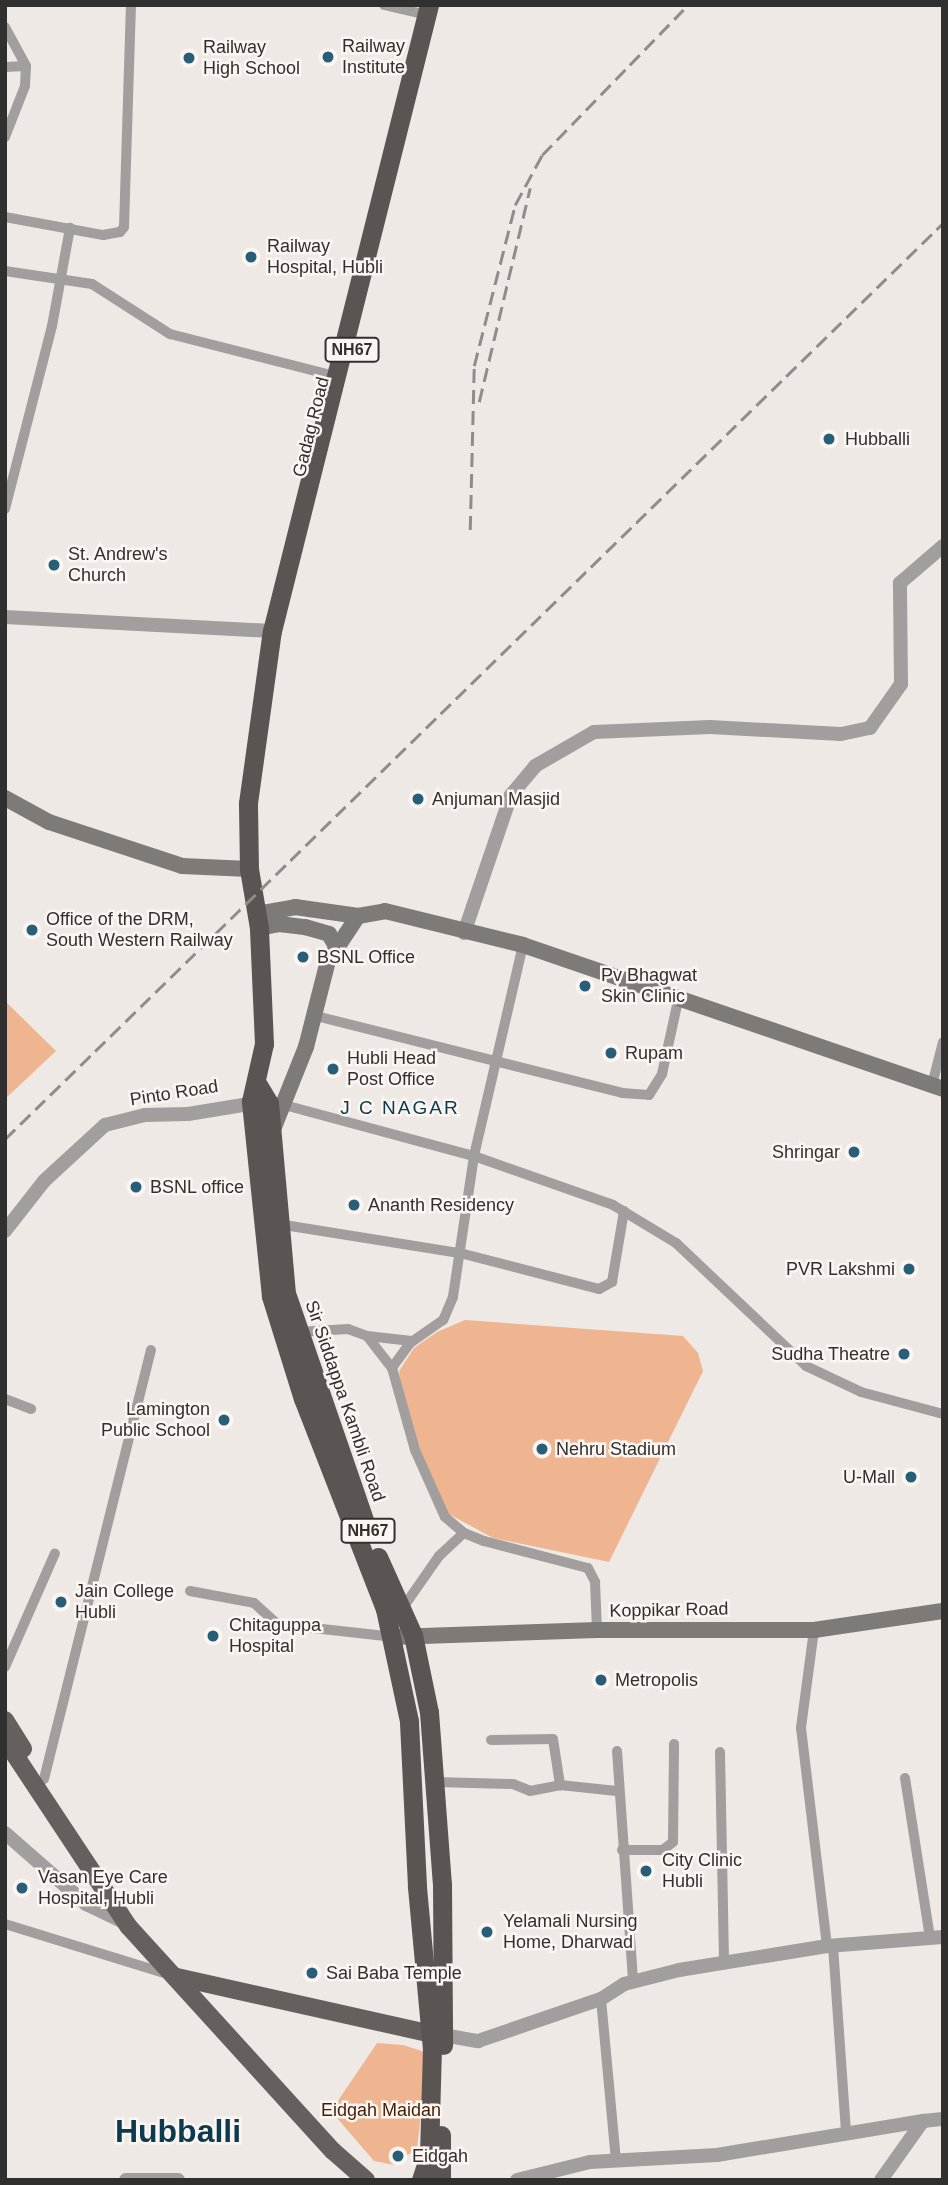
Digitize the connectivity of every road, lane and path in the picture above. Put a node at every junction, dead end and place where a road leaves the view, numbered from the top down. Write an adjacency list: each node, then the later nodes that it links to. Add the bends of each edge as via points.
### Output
1 (131, 5): 9 (street, via 124,227 112,235)
2 (384, 5): 3 (street)
3 (432, 9): 12 (highway, Gadag Road / NH67); 17 (highway, Gadag Road / NH67, via 282,633)
4 (5, 27): 5 (street)
5 (26, 66): 6 (street); 7 (street, via 24,86)
6 (5, 67)
7 (5, 136)
8 (5, 217): 9 (street)
9 (70, 228): 11 (street)
10 (5, 271): 11 (street)
11 (61, 280): 12 (street, via 92,284 170,334); 13 (street)
12 (335, 376): 16 (highway, Gadag Road / NH67)
13 (5, 509)
14 (943, 546): 22 (street, via 900,583 901,684 870,728 841,734 710,727 594,732 535,766 511,794)
15 (5, 617): 16 (street)
16 (272, 631): 17 (highway, Gadag Road / NH67)
17 (262, 694): 19 (highway, Gadag Road / NH67, via 248,803)
18 (5, 798): 19 (main road, via 49,822 182,866)
19 (249, 869): 21 (highway, Gadag Road / NH67)
20 (358, 916): 21 (main road, via 295,907); 22 (main road, via 385,911); 24 (main road)
21 (258, 921): 24 (main road, via 329,934); 30 (highway, NH67)
22 (464, 933): 23 (main road)
23 (523, 945): 25 (main road); 28 (street)
24 (337, 948): 26 (main road, via 328,961)
25 (679, 996): 28 (street, via 662,1074 649,1095 622,1093); 29 (main road)
26 (312, 1015): 28 (street); 30 (main road)
27 (943, 1042): 29 (street)
28 (495, 1061): 31 (street)
29 (937, 1087)
30 (266, 1098): 31 (street); 33 (highway, Sir Siddappa Kambli Road / NH67); 34 (street, Pinto Road, via 105,1125 44,1181); 51 (highway, Sir Siddappa Kambli Road / NH67, via 271,1296 303,1399)
31 (474, 1156): 32 (street); 35 (street)
32 (624, 1211): 35 (street, via 607,1287); 43 (street, via 676,1243 806,1366 861,1392)
33 (278, 1224): 35 (street); 36 (highway, Sir Siddappa Kambli Road / NH67, via 286,1293)
34 (5, 1231)
35 (460, 1253): 38 (street, via 453,1297 443,1320)
36 (298, 1332): 37 (street, via 348,1329); 47 (highway, Sir Siddappa Kambli Road / NH67, via 381,1566)
37 (368, 1336): 38 (street); 40 (street)
38 (412, 1341): 40 (street)
39 (151, 1350): 60 (street)
40 (392, 1368): 44 (street, via 434,1500)
41 (5, 1399): 42 (street)
42 (31, 1409)
43 (943, 1415)
44 (464, 1533): 47 (street, via 439,1556); 49 (street, via 588,1568 595,1582)
45 (55, 1553): 52 (street)
46 (190, 1591): 51 (street, via 254,1603 277,1624)
47 (403, 1609): 51 (highway, Sir Siddappa Kambli Road / NH67)
48 (943, 1611): 50 (main road, Koppikar Road)
49 (597, 1630): 50 (main road, Koppikar Road); 51 (main road, Koppikar Road)
50 (814, 1630): 70 (street, via 801,1728)
51 (399, 1633): 61 (highway, Sir Siddappa Kambli Road / NH67, via 429,1712); 77 (highway, Sir Siddappa Kambli Road / NH67, via 409,1721 417,1886)
52 (5, 1667)
53 (5, 1720): 60 (main road)
54 (5, 1740): 66 (main road)
55 (491, 1741): 62 (street, via 553,1739)
56 (674, 1744): 65 (street, via 673,1842 663,1850)
57 (617, 1751): 63 (street)
58 (720, 1752): 71 (street)
59 (905, 1777): 68 (street)
60 (44, 1779): 69 (main road, via 137,1920)
61 (434, 1782): 62 (street, via 513,1784 530,1791); 77 (highway, Sir Siddappa Kambli Road / NH67, via 442,1884)
62 (560, 1785): 63 (street)
63 (617, 1791): 65 (street)
64 (5, 1833): 66 (street, via 86,1904)
65 (622, 1850): 73 (street)
66 (126, 1923): 69 (main road)
67 (5, 1924): 72 (street)
68 (936, 1937): 70 (street)
69 (142, 1938): 72 (main road)
70 (830, 1946): 71 (street); 80 (street)
71 (724, 1963): 73 (street)
72 (177, 1977): 74 (main road); 76 (main road)
73 (633, 1982): 75 (street)
74 (225, 1991): 76 (main road, via 211,2001); 77 (main road)
75 (601, 1999): 77 (street, via 478,2041); 81 (street)
76 (218, 2020): 82 (main road)
77 (437, 2035): 86 (highway, NH67, via 429,2155); 87 (highway, Sir Siddappa Kambli Road / NH67)
78 (943, 2119): 79 (street)
79 (923, 2121): 80 (street); 83 (street)
80 (846, 2134): 81 (street, via 717,2155)
81 (617, 2160): 88 (street)
82 (359, 2178)
83 (886, 2178)
84 (126, 2180): 85 (street)
85 (178, 2180)
86 (421, 2180)
87 (441, 2180)
88 (517, 2180)

